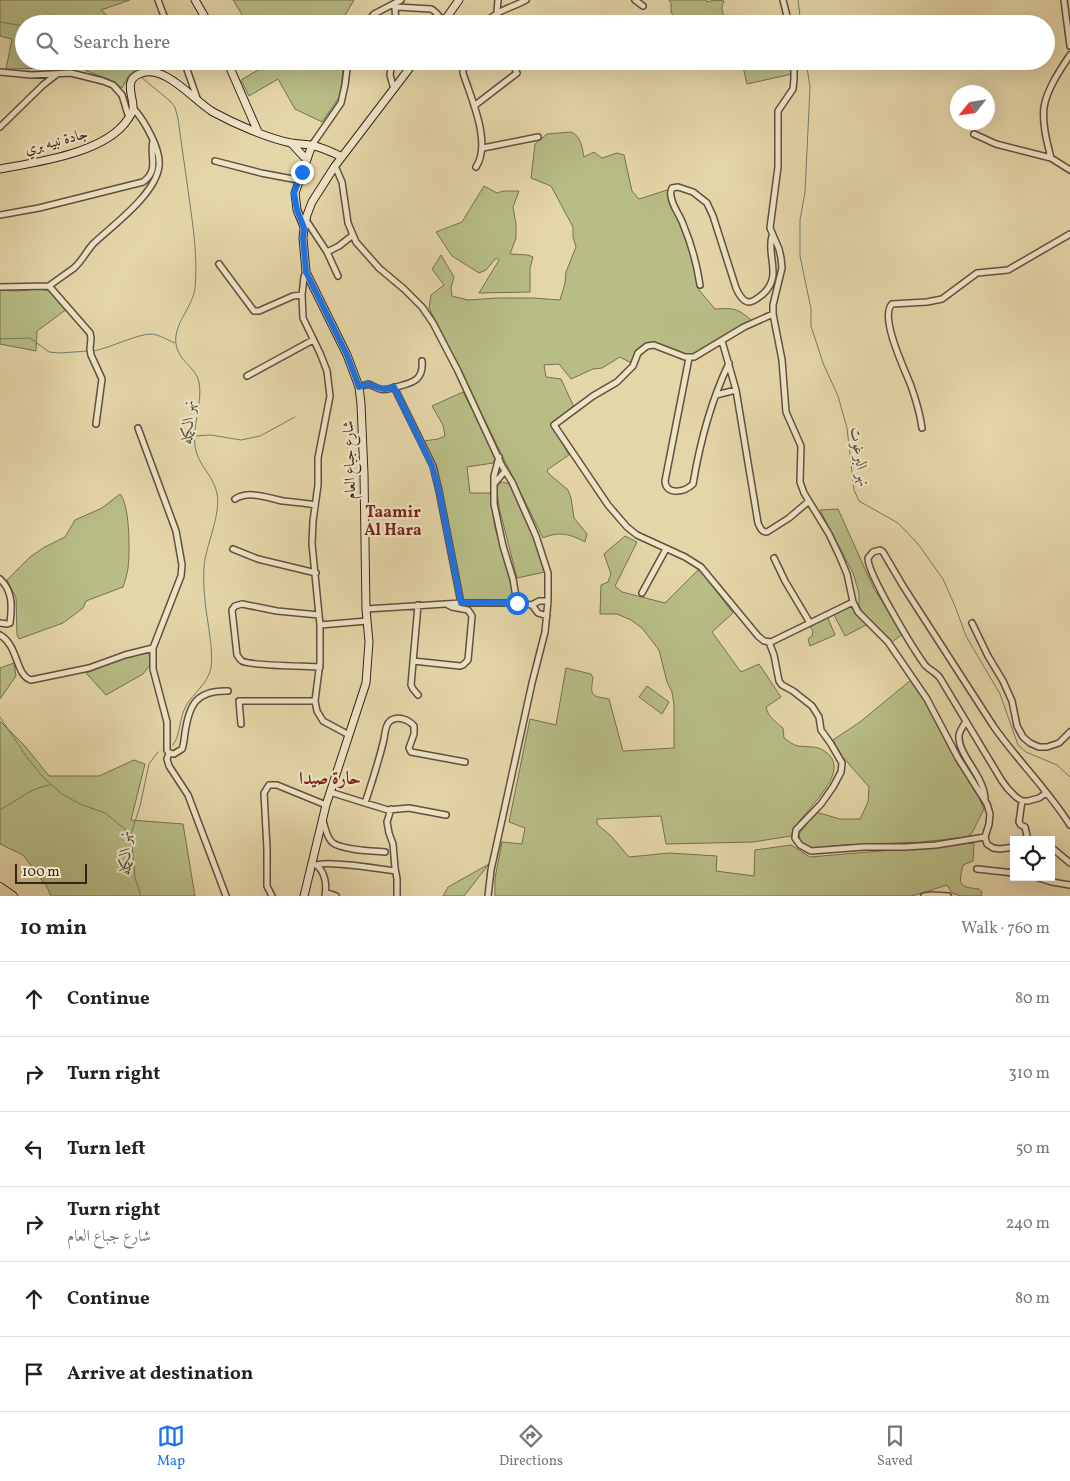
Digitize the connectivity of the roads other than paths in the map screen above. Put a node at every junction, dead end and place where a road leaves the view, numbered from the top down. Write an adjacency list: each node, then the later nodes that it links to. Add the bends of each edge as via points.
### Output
1 (158, 0): 13 (street)
2 (195, 0): 14 (main road)
3 (401, 0): 10 (street)
4 (459, 0): 18 (main road)
5 (498, 0): 12 (street)
6 (526, 0): 12 (street)
7 (636, 0): 11 (street)
8 (783, 0): 20 (street)
9 (1064, 0): 21 (street)
10 (394, 6): 15 (street); 16 (street); 17 (street, via 431,9)
11 (642, 6)
12 (497, 12): 19 (street)
13 (164, 15)
14 (204, 15)
15 (373, 15)
16 (395, 15)
17 (438, 15)
18 (449, 15)
19 (494, 15)
20 (787, 15)
21 (1070, 46)
22 (1070, 55): 49 (street, via 1044,107)
23 (187, 70): 36 (street)
24 (231, 70): 41 (main road)
25 (347, 70): 46 (street, via 341,103)
26 (391, 70): 35 (street)
27 (408, 70): 35 (main road, شارع جباع العام)
28 (463, 70): 37 (street)
29 (516, 70): 37 (street, via 517,73)
30 (794, 70): 61 (street, via 792,88 778,111 778,167 770,220)
31 (0, 72): 33 (street)
32 (57, 74): 33 (street); 34 (street); 39 (street, via 78,74 113,86 122,95)
33 (38, 75): 34 (street)
34 (43, 85): 40 (street)
35 (394, 89): 48 (main road, شارع جباع العام)
36 (197, 99): 38 (main road, via 160,74 147,72 136,75 130,84); 41 (main road, via 212,111)
37 (474, 106): 47 (street)
38 (133, 108): 39 (main road, جادة نبيه بري); 44 (street)
39 (129, 118): 54 (main road, جادة نبيه بري, via 115,134 90,148)
40 (0, 127)
41 (258, 132): 45 (main road)
42 (974, 134): 49 (street, via 996,144)
43 (538, 136): 47 (street)
44 (153, 141): 57 (street, via 152,170 143,182); 67 (street, via 159,165 144,195 79,262)
45 (291, 143): 46 (main road); 50 (main road)
46 (312, 145): 48 (main road); 50 (main road)
47 (483, 148): 53 (street)
48 (342, 157): 52 (main road, شارع جباع العام)
49 (1051, 158): 55 (street)
50 (306, 160): 56 (main road)
51 (215, 161): 56 (street)
52 (335, 166): 58 (main road, شارع جباع العام, via 312,202); 60 (street, via 342,182)
53 (476, 167)
54 (0, 169)
55 (1070, 170)
56 (298, 180): 58 (main road, via 294,193 297,210)
57 (0, 215)
58 (305, 224): 62 (street); 64 (main road, شارع جباع العام)
59 (1070, 234): 83 (street, via 1008,270 977,273 942,299 891,305 888,313 890,327)
60 (352, 235): 62 (street); 84 (street, via 363,251 422,307 433,323)
61 (772, 235): 66 (street, via 771,282 760,297 747,301 736,288 707,203 693,192 672,188 672,200 691,246); 70 (street, via 779,249 782,268)
62 (327, 252): 65 (street)
63 (219, 264): 69 (street, via 254,311)
64 (306, 272): 69 (street); 77 (main road, شارع جباع العام)
65 (338, 276)
66 (700, 285)
67 (49, 286): 68 (street); 81 (street, via 92,338 90,352 102,379)
68 (0, 287)
69 (302, 295): 71 (street, via 302,318)
70 (773, 314): 72 (street); 91 (street, via 782,360 786,412 801,446 800,482)
71 (313, 340): 76 (street); 92 (street, via 327,371 330,396 318,458)
72 (722, 340): 73 (street, via 700,355); 75 (street)
73 (689, 358): 80 (street, via 664,480 671,490 685,490 693,484); 94 (street, via 654,345 646,346 617,382 554,425 608,505 627,527)
74 (422, 362): 78 (street, via 417,379)
75 (729, 363): 79 (street); 80 (street)
76 (247, 376)
77 (359, 387): 78 (street, via 368,384 386,390); 106 (main road, شارع جباع العام)
78 (394, 387): 101 (street, via 432,466)
79 (736, 390): 80 (street); 91 (street, via 762,531 776,527)
80 (716, 395)
81 (96, 424)
82 (138, 428): 116 (street, via 176,530 182,564 181,576)
83 (922, 428)
84 (499, 457): 85 (street); 86 (street)
85 (505, 471): 86 (street); 87 (street); 88 (street)
86 (495, 472): 89 (street)
87 (498, 478): 88 (street); 89 (street)
88 (510, 479): 99 (street, via 543,555 548,573)
89 (494, 485): 102 (street, via 494,504)
90 (235, 499): 92 (street, via 252,494)
91 (809, 501): 100 (street, via 848,574)
92 (315, 505): 96 (street, via 312,544)
93 (233, 548): 96 (street, via 258,559)
94 (666, 549): 98 (street); 115 (street, via 701,567 758,636)
95 (774, 558): 111 (street)
96 (316, 573): 107 (street)
97 (0, 579): 110 (street, via 10,594 11,612 10,623)
98 (642, 593)
99 (548, 601): 105 (street); 108 (street)
100 (853, 602): 111 (street); 130 (street, via 888,642 927,699)
101 (461, 603): 102 (street); 103 (street)
102 (517, 603): 105 (street)
103 (447, 604): 104 (street); 117 (street, via 468,610 472,616 468,660 460,666)
104 (418, 605): 106 (street); 117 (street)
105 (532, 605): 108 (street, via 538,613)
106 (366, 609): 109 (main road, شارع جباع العام)
107 (319, 615): 113 (street); 118 (street, via 242,604 232,610 237,655 241,661)
108 (547, 616): 159 (street)
109 (367, 621): 113 (street); 125 (main road, شارع جباع العام, via 366,682)
110 (0, 623)
111 (810, 623): 115 (street)
112 (972, 623): 124 (street, via 1012,701 1017,726 1023,737 1039,747 1047,747 1058,743)
113 (320, 625): 118 (street)
114 (0, 635): 116 (street, via 11,644 24,676 31,680 89,668)
115 (769, 642): 139 (street, via 782,686 812,706 821,730 842,763 833,787 796,830 795,838 800,845 811,852 936,845)
116 (153, 648): 126 (street, via 153,669 167,722)
117 (413, 661): 120 (street, via 412,687)
118 (320, 667): 121 (street)
119 (228, 691): 126 (street, via 204,694 195,700 190,709 182,749)
120 (418, 695)
121 (315, 701): 123 (street, via 239,701); 125 (street, via 323,721)
122 (966, 721): 129 (street, via 938,676 925,666 885,599 868,565 868,558 873,552 883,552 994,727); 130 (street, via 960,732 960,744 984,787); 131 (street, via 1002,781)
123 (241, 724)
124 (1070, 732)
125 (349, 735): 128 (main road, شارع جباع العام)
126 (169, 753): 154 (street, via 169,766 188,795)
127 (465, 762): 132 (street, via 412,753 414,726 401,718 391,720 386,727)
128 (330, 792): 132 (street); 133 (main road, شارع جباع العام)
129 (1046, 793): 131 (street, via 1039,798); 137 (street)
130 (985, 801): 139 (street, via 990,814)
131 (1022, 801): 138 (street, via 1019,822 1025,827)
132 (366, 803): 134 (street)
133 (326, 805): 136 (main road, شارع جباع العام); 155 (street, via 277,785 269,785 265,790 267,886)
134 (391, 809): 135 (street, via 409,808); 146 (street, via 387,822)
135 (446, 815)
136 (322, 821): 142 (street, via 334,843 363,851); 144 (main road, شارع جباع العام)
137 (1070, 825)
138 (1027, 836)
139 (985, 837): 140 (street, via 993,848)
140 (1010, 848)
141 (1055, 850): 143 (street)
142 (384, 852)
143 (1070, 863)
144 (315, 864): 146 (street); 152 (street, via 323,874); 156 (main road, شارع جباع العام)
145 (977, 869): 147 (street)
146 (395, 871): 158 (street)
147 (1010, 873)
148 (1049, 881): 149 (street)
149 (1070, 885): 151 (street)
150 (0, 887): 153 (main road)
151 (1070, 891)
152 (325, 894): 157 (street)
153 (13, 896)
154 (226, 896)
155 (272, 896)
156 (304, 896)
157 (336, 896)
158 (397, 896)
159 (488, 896)
160 (924, 896): 161 (street)
161 (948, 896)

